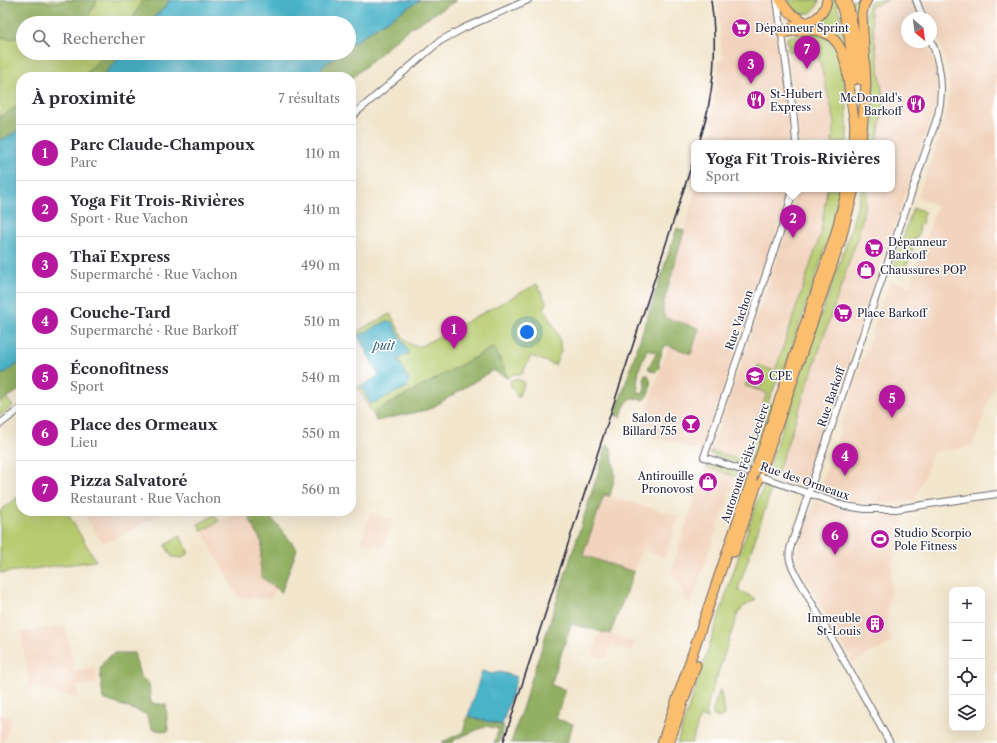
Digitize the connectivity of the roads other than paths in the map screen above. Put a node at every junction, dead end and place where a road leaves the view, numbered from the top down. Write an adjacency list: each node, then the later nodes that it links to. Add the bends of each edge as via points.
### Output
1 (528, 0): 12 (street, via 458,31 436,44)
2 (778, 0): 9 (highway, via 789,12); 10 (street)
3 (827, 0): 9 (highway, via 821,15)
4 (840, 0): 13 (highway, via 852,60)
5 (847, 0): 16 (highway, via 859,63)
6 (867, 0): 17 (highway, via 862,14 866,84)
7 (916, 0): 8 (street)
8 (921, 12)
9 (806, 23): 10 (highway)
10 (781, 30): 13 (highway, via 817,30 838,44 846,63); 14 (street)
11 (934, 48): 26 (street, Rue Barkoff, via 941,78 938,115)
12 (356, 113)
13 (855, 125): 15 (highway)
14 (796, 140)
15 (854, 140)
16 (861, 140)
17 (861, 140)
18 (792, 192): 23 (street, Rue Vachon)
19 (847, 192): 24 (highway, Autoroute Félix-Leclerc)
20 (853, 192): 24 (highway, Autoroute Félix-Leclerc, via 841,239)
21 (16, 412): 22 (street)
22 (0, 424)
23 (704, 457): 26 (street, Rue des Ormeaux)
24 (759, 469): 25 (highway, Autoroute Félix-Leclerc)
25 (755, 480): 28 (highway, Autoroute Félix-Leclerc); 29 (highway, Autoroute Félix-Leclerc)
26 (809, 493): 27 (street, Rue des Ormeaux, via 850,507 881,510); 30 (street, Rue Barkoff, via 790,547 789,561)
27 (997, 494)
28 (662, 743)
29 (669, 743)
30 (890, 743)

